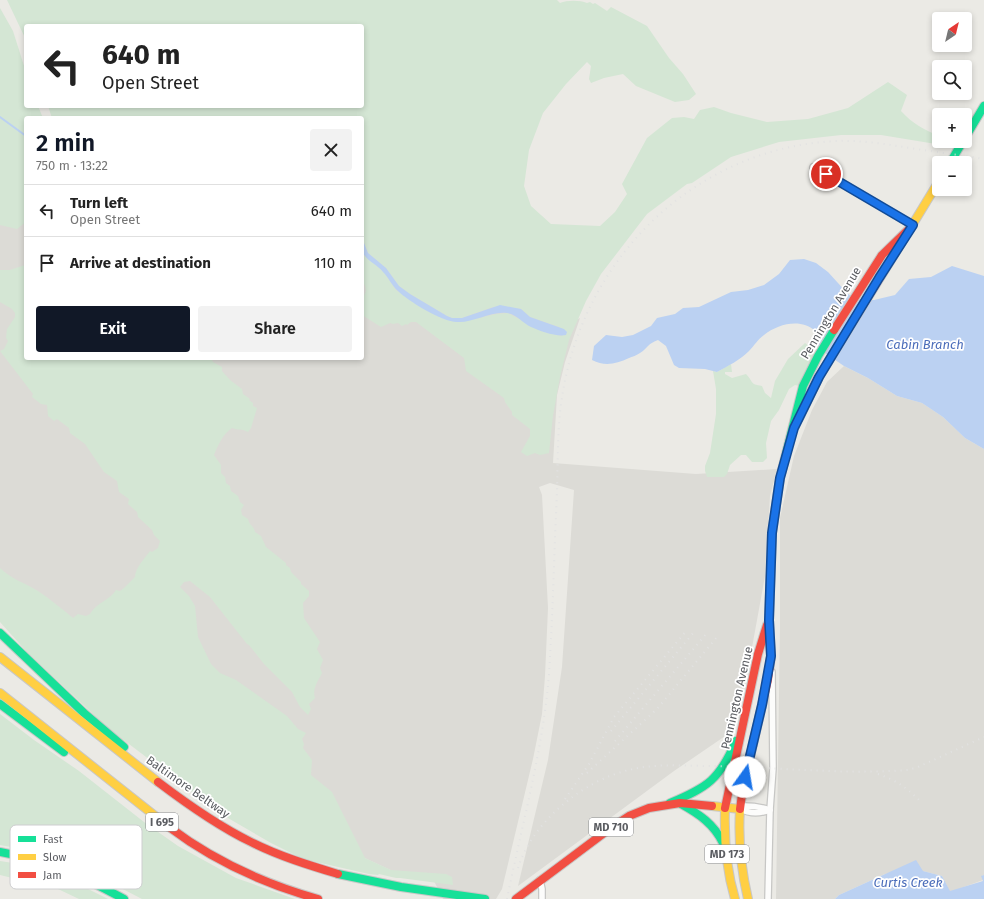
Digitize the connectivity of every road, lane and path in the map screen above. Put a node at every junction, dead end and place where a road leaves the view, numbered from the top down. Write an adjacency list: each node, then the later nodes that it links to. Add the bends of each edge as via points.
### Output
1 (984, 106): 2 (main road)
2 (972, 126)
3 (813, 167): 5 (street)
4 (932, 193): 5 (main road, Pennington Avenue / MD 173)
5 (913, 225): 6 (main road, Pennington Avenue / MD 173, via 819,377); 6 (main road, Pennington Avenue / MD 173, via 882,255 818,356 803,386)
6 (794, 428): 7 (main road, Pennington Avenue / MD 173, via 776,501 772,533)
7 (769, 620): 9 (main road, Pennington Avenue / MD 173); 13 (main road, Pennington Avenue / MD 173, via 758,654)
8 (0, 633): 19 (main road, via 126,750)
9 (771, 656): 17 (main road, Pennington Avenue / MD 173); 18 (street, via 773,760)
10 (0, 657): 19 (main road, Baltimore Beltway / I 695, via 163,786)
11 (0, 693): 20 (main road, I 695, via 153,815)
12 (0, 704): 20 (main road, via 116,792)
13 (743, 726): 15 (main road, via 727,761 713,781); 16 (main road, Pennington Avenue / MD 173)
14 (680, 803): 15 (main road, MD 710); 16 (main road, MD 710); 21 (main road, via 714,826)
15 (664, 805): 24 (main road, MD 710, via 629,816)
16 (726, 808): 17 (main road, MD 710); 21 (main road, Pennington Avenue / MD 173)
17 (741, 809): 18 (street, via 752,813); 32 (main road, Pennington Avenue / MD 173, via 738,849)
18 (770, 810): 33 (street)
19 (215, 822): 28 (main road, Baltimore Beltway / I 695, via 277,853 318,868 354,878)
20 (202, 849): 27 (main road, I 695, via 270,883)
21 (726, 850): 31 (main road, Pennington Avenue / MD 173)
22 (0, 852): 23 (main road)
23 (10, 854)
24 (540, 880): 29 (main road, MD 710); 30 (street)
25 (106, 889): 26 (main road)
26 (124, 899)
27 (318, 899)
28 (485, 899)
29 (516, 899)
30 (542, 899)
31 (735, 899)
32 (748, 899)
33 (768, 899)

